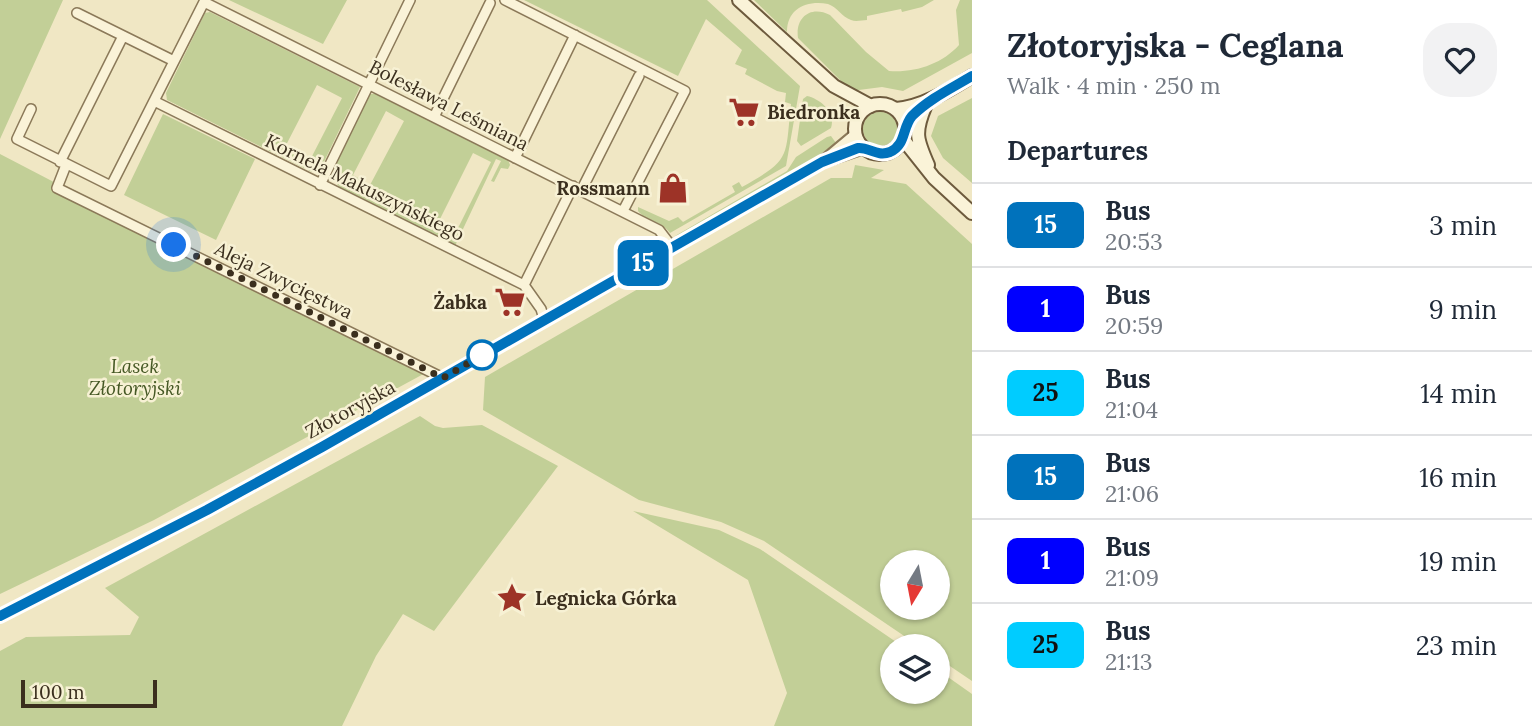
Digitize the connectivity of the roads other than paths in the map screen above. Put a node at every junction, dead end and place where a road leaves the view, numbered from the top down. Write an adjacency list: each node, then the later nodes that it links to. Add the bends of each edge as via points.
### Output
1 (410, 0): 11 (street)
2 (505, 0): 6 (street)
3 (739, 0): 12 (main road)
4 (490, 3): 19 (street)
5 (77, 13): 7 (street)
6 (575, 35): 25 (street); 31 (street, via 685,91)
7 (123, 36): 8 (street); 27 (street)
8 (174, 61): 11 (street, Bolesława Leśmiana, via 204,2); 14 (street)
9 (639, 76): 30 (street)
10 (972, 76): 13 (main road)
11 (369, 84): 19 (street, Bolesława Leśmiana); 29 (street)
12 (834, 86): 15 (main road); 20 (main road)
13 (936, 97): 16 (main road); 18 (main road)
14 (154, 101): 27 (street, via 111,186); 29 (street, Kornela Makuszyńskiego)
15 (871, 106): 18 (main road, via 885,104); 20 (main road)
16 (925, 107): 21 (main road, via 913,116); 28 (main road, via 917,136)
17 (31, 109): 27 (street, via 17,139)
18 (896, 110): 21 (main road, via 903,119)
19 (435, 117): 25 (street, Bolesława Leśmiana)
20 (857, 119): 22 (main road)
21 (904, 133): 24 (main road, via 898,146); 28 (main road)
22 (856, 134): 23 (main road); 26 (street, Złotoryjska)
23 (864, 148): 24 (main road); 26 (street, Złotoryjska)
24 (888, 152): 28 (main road)
25 (515, 158): 30 (street, Bolesława Leśmiana)
26 (822, 162): 33 (street, Złotoryjska)
27 (63, 163): 36 (street, Aleja Zwycięstwa, via 57,188)
28 (934, 178): 32 (main road)
29 (320, 185): 34 (street, Kornela Makuszyńskiego)
30 (577, 189): 31 (street, Bolesława Leśmiana); 34 (street)
31 (623, 211): 33 (street, Bolesława Leśmiana, via 659,230)
32 (972, 213)
33 (672, 247): 35 (street, Złotoryjska)
34 (524, 285): 35 (street)
35 (544, 319): 36 (street, Złotoryjska)
36 (443, 378): 37 (street, Złotoryjska, via 207,510)
37 (0, 616)

